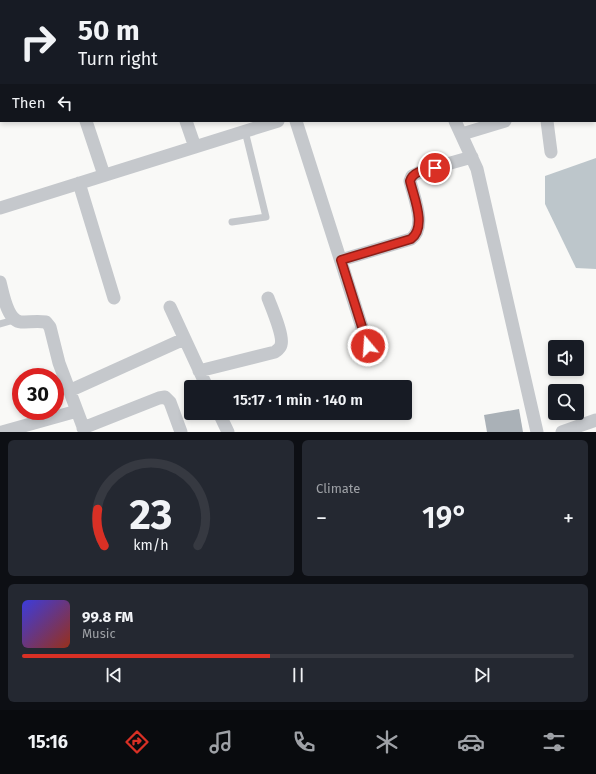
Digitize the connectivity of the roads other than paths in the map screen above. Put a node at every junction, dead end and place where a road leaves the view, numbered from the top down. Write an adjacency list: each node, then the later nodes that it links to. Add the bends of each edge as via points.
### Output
1 (86, 122): 13 (street)
2 (186, 122): 10 (street)
3 (275, 122): 8 (street)
4 (296, 122): 17 (street)
5 (456, 122): 9 (street)
6 (502, 122): 9 (street)
7 (548, 122): 11 (street)
8 (245, 131): 10 (street); 16 (lane, via 266,217)
9 (462, 134): 12 (street)
10 (195, 147): 13 (street)
11 (551, 152)
12 (472, 157): 17 (street, via 412,176 410,181 419,221 415,236); 36 (street, via 477,169)
13 (104, 175): 14 (street)
14 (79, 183): 15 (street); 19 (street)
15 (0, 208)
16 (232, 222)
17 (341, 260): 25 (street)
18 (0, 282): 22 (street, via 10,315)
19 (114, 298)
20 (268, 298): 26 (street, via 281,337 282,344 279,349)
21 (170, 307): 24 (street)
22 (14, 320): 23 (lane); 28 (street, via 46,322 50,327)
23 (0, 324)
24 (184, 339): 26 (street); 28 (street)
25 (368, 346)
26 (199, 371): 27 (street)
27 (204, 380)
28 (69, 391): 29 (street)
29 (76, 411): 32 (street); 33 (street)
30 (222, 420): 35 (street)
31 (596, 420): 37 (street)
32 (84, 430): 34 (street, via 159,398 166,398 170,402)
33 (2, 432)
34 (181, 432)
35 (228, 432)
36 (537, 432)
37 (562, 432)

